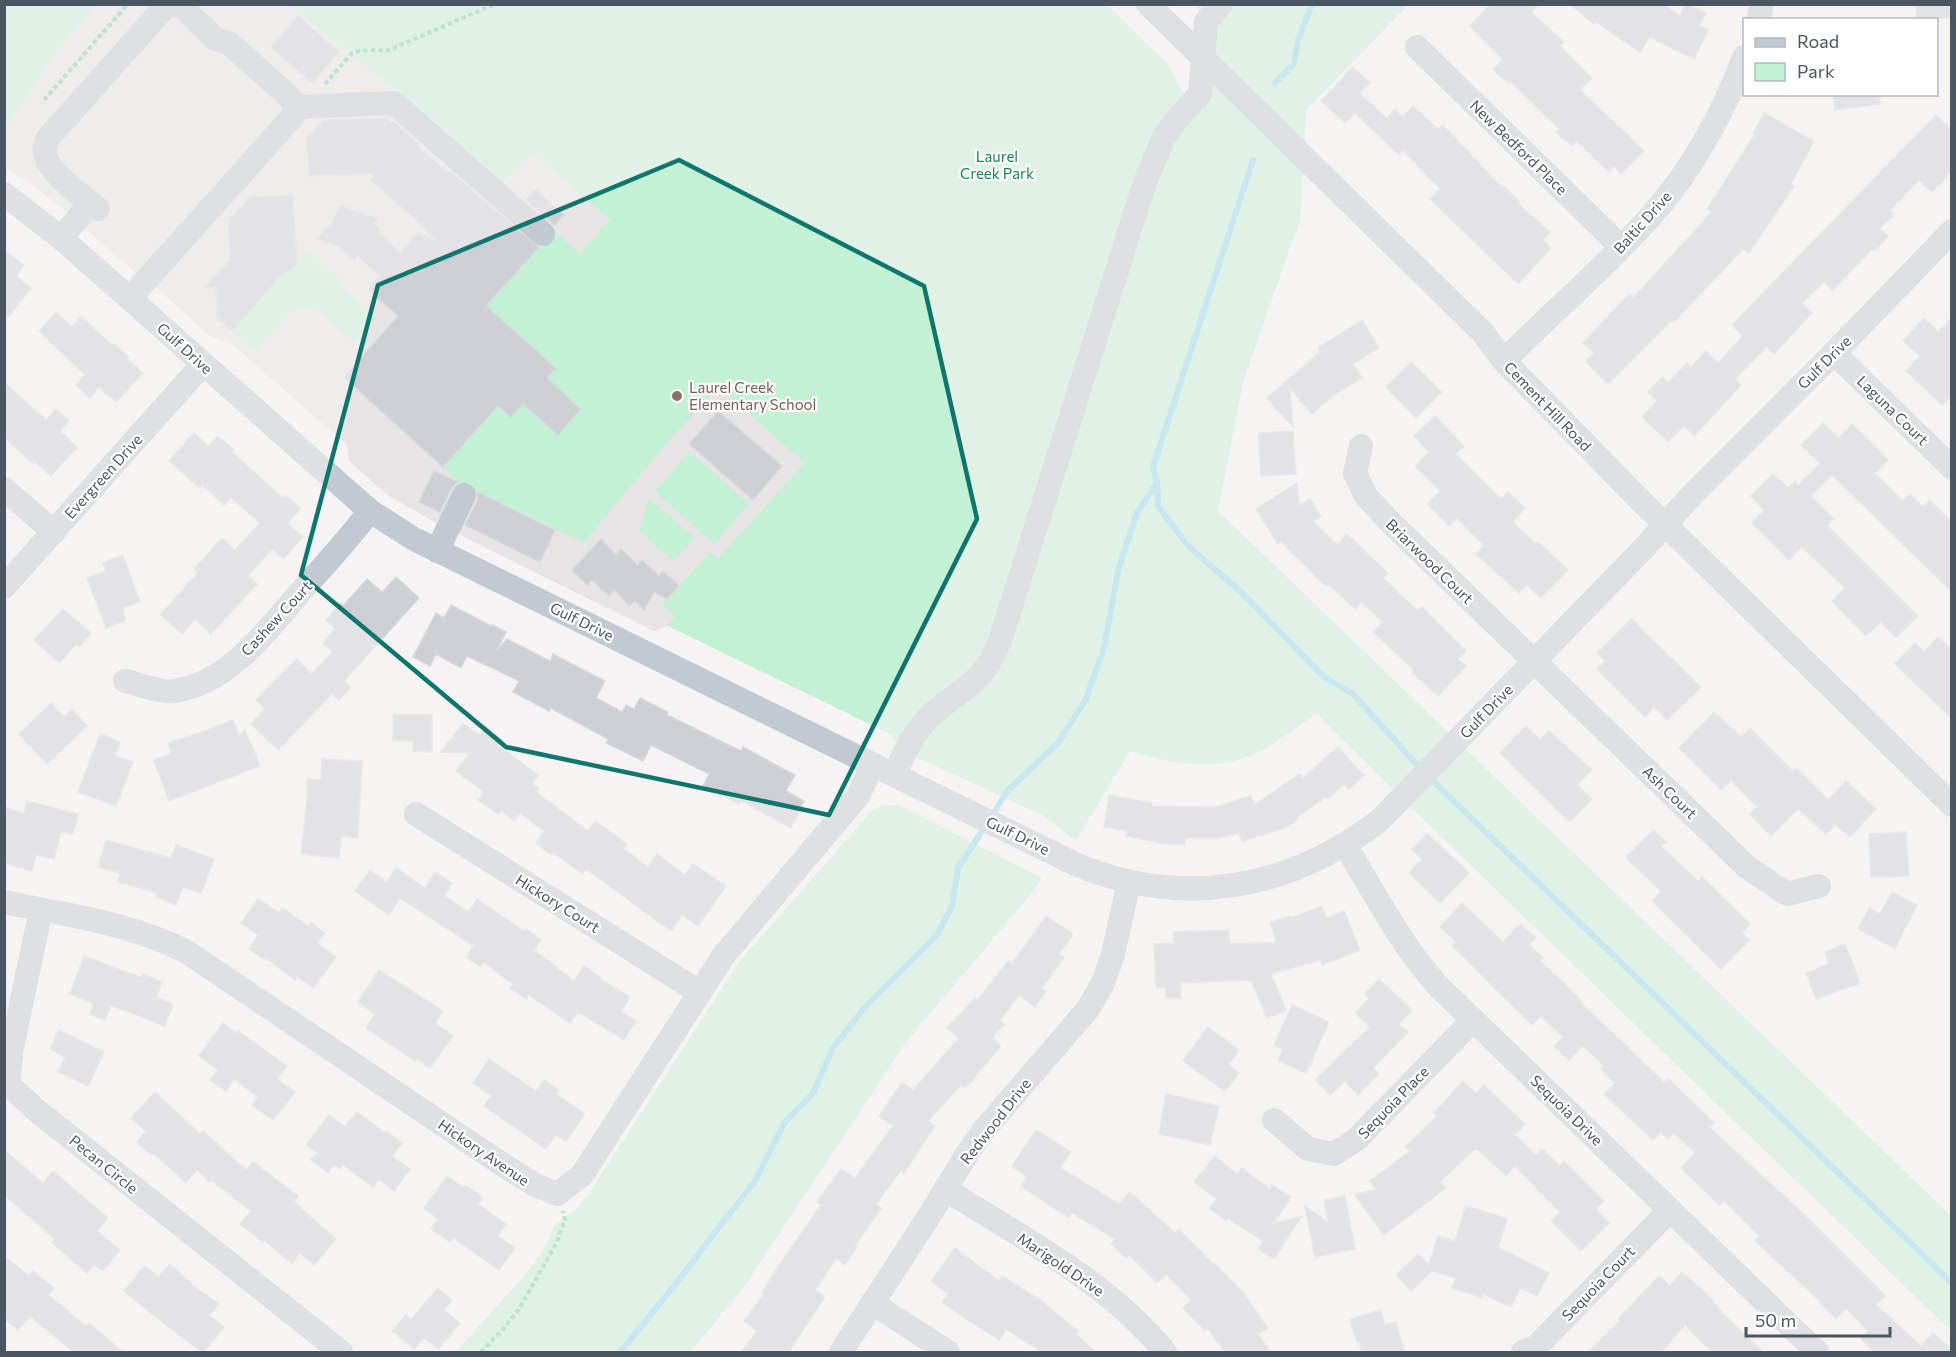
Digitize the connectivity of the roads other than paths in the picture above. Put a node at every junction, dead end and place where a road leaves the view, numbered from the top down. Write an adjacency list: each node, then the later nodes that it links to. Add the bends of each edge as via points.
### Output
1 (1148, 4): 4 (street, Cement Hill Road)
2 (1221, 4): 4 (street, via 1206,22)
3 (1417, 47): 11 (street, New Bedford Place)
4 (1203, 59): 14 (street, Cement Hill Road, via 1483,333); 27 (street, via 1200,94 1164,137 1144,185 999,644 988,665 929,718 906,749)
5 (1743, 60): 11 (street, Baltic Drive, via 1712,126 1684,173)
6 (297, 107): 9 (street, via 394,103); 10 (street, via 229,43 214,39 184,9 169,5 48,138 44,147 46,159 94,206); 12 (street, via 294,115)
7 (4, 194): 10 (street, Gulf Drive)
8 (1952, 231): 13 (street, Gulf Drive)
9 (543, 234)
10 (61, 238): 12 (street, Gulf Drive)
11 (1621, 247): 14 (street, Baltic Drive)
12 (129, 298): 15 (street, Gulf Drive)
13 (1834, 353): 17 (street, Laguna Court); 21 (street, Gulf Drive)
14 (1504, 361): 21 (street, Cement Hill Road)
15 (203, 364): 20 (street, Gulf Drive); 22 (street, Evergreen Drive)
16 (1361, 446): 25 (street, Briarwood Court, via 1355,473 1366,496)
17 (1952, 468)
18 (4, 489): 22 (street)
19 (464, 495): 23 (street)
20 (370, 511): 23 (street, Gulf Drive); 26 (street, Cashew Court, via 251,648 220,672 197,685 172,692)
21 (1665, 524): 25 (street, Gulf Drive); 28 (street, Cement Hill Road)
22 (54, 531): 24 (street, Evergreen Drive)
23 (437, 551): 27 (street, Gulf Drive)
24 (4, 587)
25 (1534, 661): 30 (street, Gulf Drive, via 1414,786); 32 (street, Ash Court, via 1747,867 1787,894)
26 (125, 681)
27 (884, 769): 31 (street, Gulf Drive, via 1075,864); 35 (street, via 724,955)
28 (1952, 805)
29 (416, 814): 35 (street, Hickory Court)
30 (1345, 845): 31 (street, Gulf Drive, via 1299,868 1240,884 1198,888); 36 (street, Sequoia Drive, via 1424,970)
31 (1129, 882): 38 (street, Redwood Drive, via 1113,954 1088,1009 983,1131)
32 (1819, 886)
33 (4, 902): 34 (street, Hickory Avenue)
34 (41, 910): 35 (street, Hickory Avenue, via 132,929 188,952 497,1161 557,1194 582,1175); 41 (street, Pecan Circle, via 8,1084)
35 (699, 992)
36 (1473, 1020): 37 (street, Sequoia Place, via 1356,1140 1334,1154 1308,1149); 39 (street, Sequoia Drive)
37 (1274, 1120)
38 (945, 1189): 40 (street, Redwood Drive); 44 (street, Marigold Drive, via 1104,1292)
39 (1670, 1210): 45 (street, Sequoia Court, via 1536,1347); 46 (street, Sequoia Drive)
40 (872, 1303): 42 (street, Redwood Drive); 43 (street)
41 (341, 1353)
42 (841, 1353)
43 (948, 1353)
44 (1165, 1353)
45 (1523, 1353)
46 (1817, 1353)

